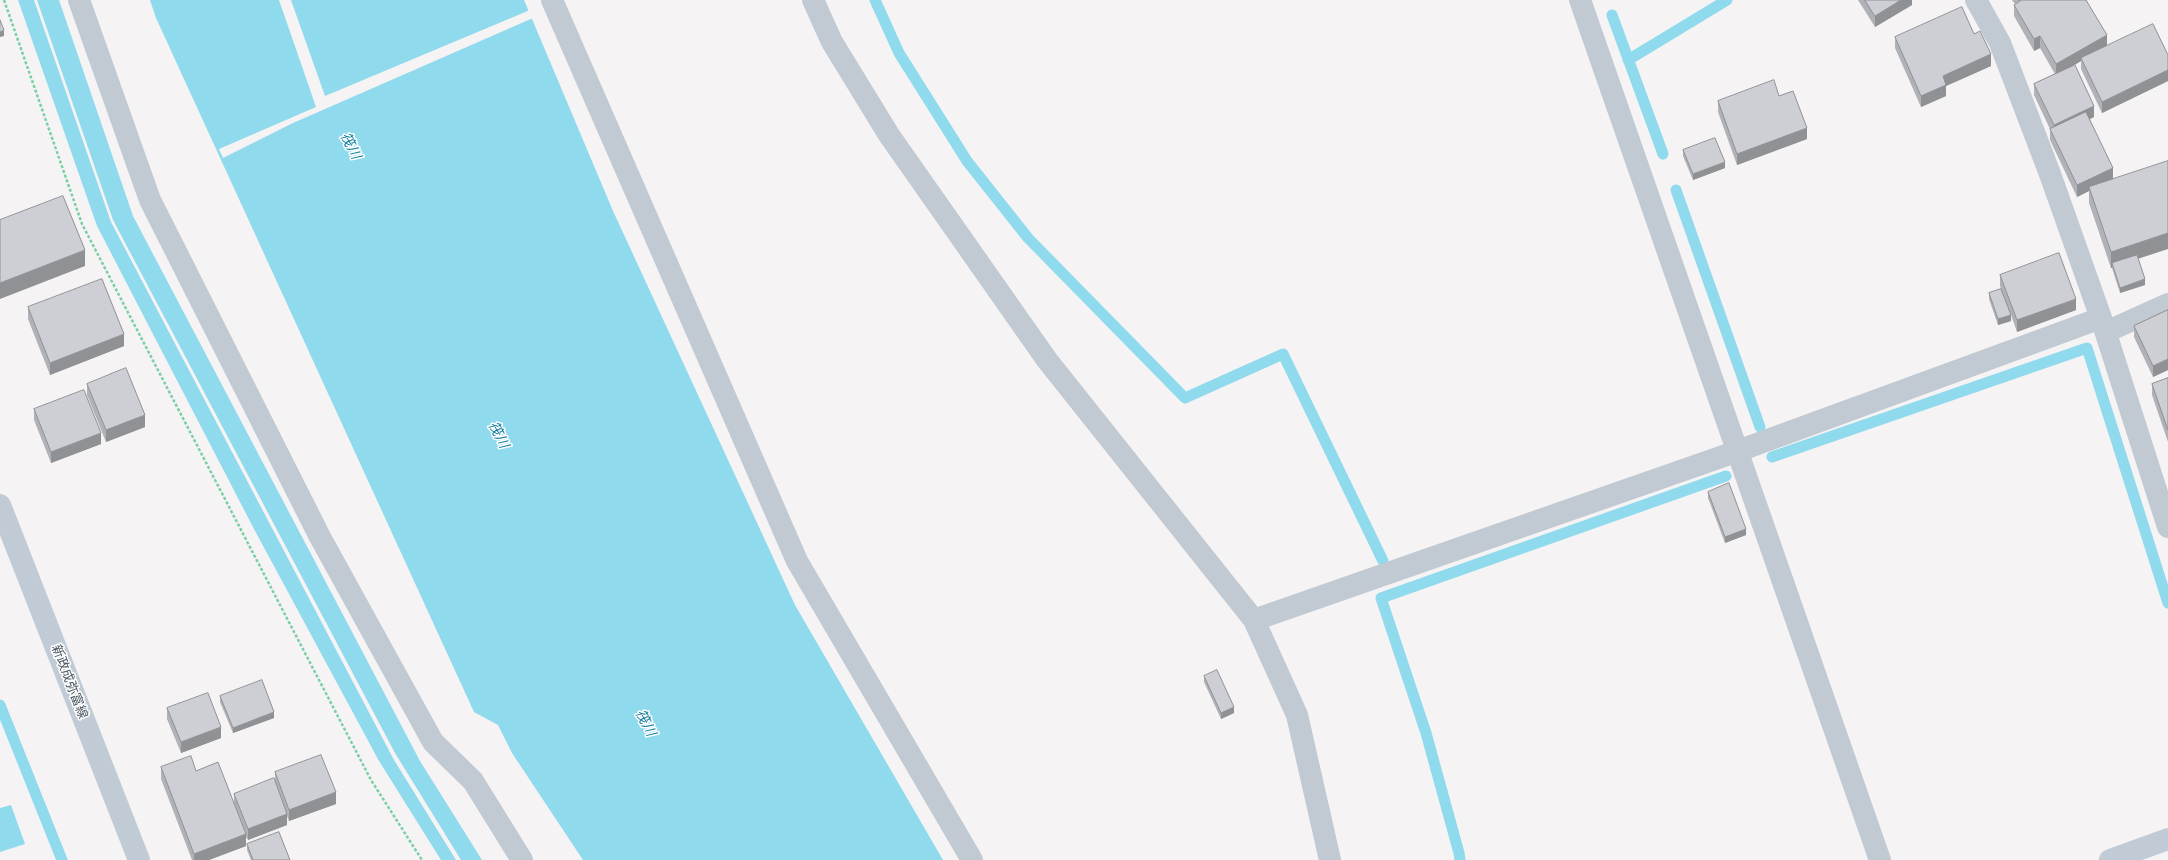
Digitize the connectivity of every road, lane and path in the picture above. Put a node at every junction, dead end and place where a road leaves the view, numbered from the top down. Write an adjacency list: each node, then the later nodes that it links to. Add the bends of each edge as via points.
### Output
1 (4, 0): 15 (path, via 82,224 371,780)
2 (79, 0): 16 (street, via 150,200 320,536 433,742 473,781)
3 (552, 0): 17 (street, via 797,561)
4 (813, 0): 12 (street, via 832,42 889,135 1047,360)
5 (1580, 0): 9 (street)
6 (1976, 0): 8 (street, via 2003,50)
7 (2168, 304): 8 (street)
8 (2104, 325): 9 (street); 11 (street)
9 (1738, 451): 12 (street); 19 (street)
10 (0, 505): 14 (main road, 新政成弥富線)
11 (2168, 527)
12 (1254, 620): 18 (street, via 1297,715)
13 (2168, 839): 20 (main road)
14 (139, 860)
15 (422, 860)
16 (522, 860)
17 (972, 860)
18 (1330, 860)
19 (1880, 860)
20 (2110, 860)

